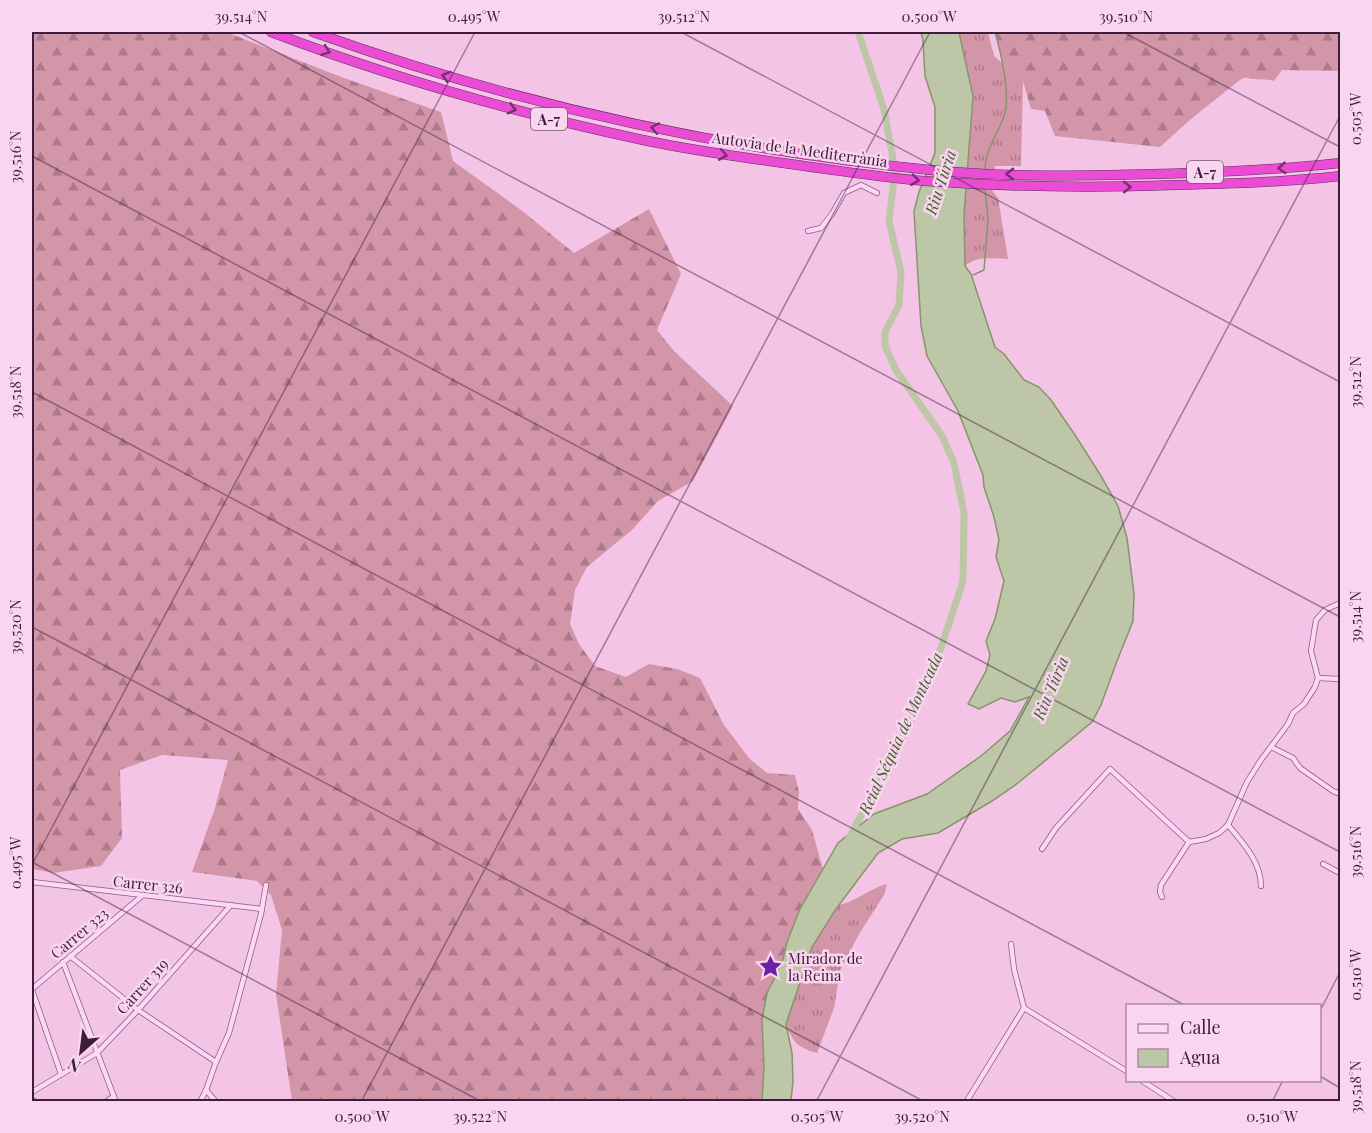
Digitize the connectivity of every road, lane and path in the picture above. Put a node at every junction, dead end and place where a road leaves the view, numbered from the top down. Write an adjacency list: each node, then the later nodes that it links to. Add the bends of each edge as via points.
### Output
1 (271, 32): 4 (highway, Autovia de la Mediterrània / A-7, one-way to 4, via 443,90 538,116 736,157 922,181 1001,185 1138,187)
2 (313, 32): 3 (highway, Autovia de la Mediterrània / A-7, one-way to 2, via 1244,171 1069,175 922,169 837,159 649,127 543,102 456,79)
3 (1341, 163)
4 (1341, 176)
5 (877, 193): 6 (street, via 861,185 844,193 821,228)
6 (808, 231)
7 (1341, 603): 8 (street, via 1325,610 1316,620 1311,651)
8 (1318, 678): 9 (street); 10 (street, via 1304,704 1293,713)
9 (1341, 679)
10 (1271, 747): 11 (street, via 1293,758 1300,768); 12 (street, via 1247,782)
11 (1341, 794)
12 (1228, 825): 13 (street, via 1206,839); 19 (street, via 1255,861)
13 (1188, 842): 14 (street, via 1110,769); 21 (street, via 1161,885)
14 (1042, 849)
15 (1323, 864): 16 (street)
16 (1341, 873)
17 (32, 882): 20 (street, Carrer 326)
18 (266, 885): 23 (street)
19 (1261, 886)
20 (143, 895): 22 (street, Carrer 326); 25 (street, Carrer 323)
21 (1162, 897)
22 (231, 905): 23 (street, Carrer 326); 29 (street, Carrer 319)
23 (262, 909): 31 (street, via 238,1004)
24 (1011, 944): 28 (street)
25 (70, 956): 26 (street, Carrer 323); 29 (street)
26 (63, 962): 27 (street, Carrer 323); 30 (street)
27 (32, 990): 33 (street)
28 (1024, 1008): 32 (street); 38 (street)
29 (138, 1010): 30 (street, Carrer 319); 31 (street)
30 (97, 1053): 33 (street, Carrer 319); 37 (street)
31 (216, 1062): 35 (street)
32 (1126, 1071)
33 (61, 1074): 36 (street, Carrer 319)
34 (1145, 1082): 42 (street)
35 (206, 1090): 40 (street); 41 (street)
36 (32, 1092)
37 (115, 1099): 39 (street)
38 (968, 1099)
39 (106, 1101)
40 (200, 1101)
41 (216, 1101)
42 (1175, 1101)

